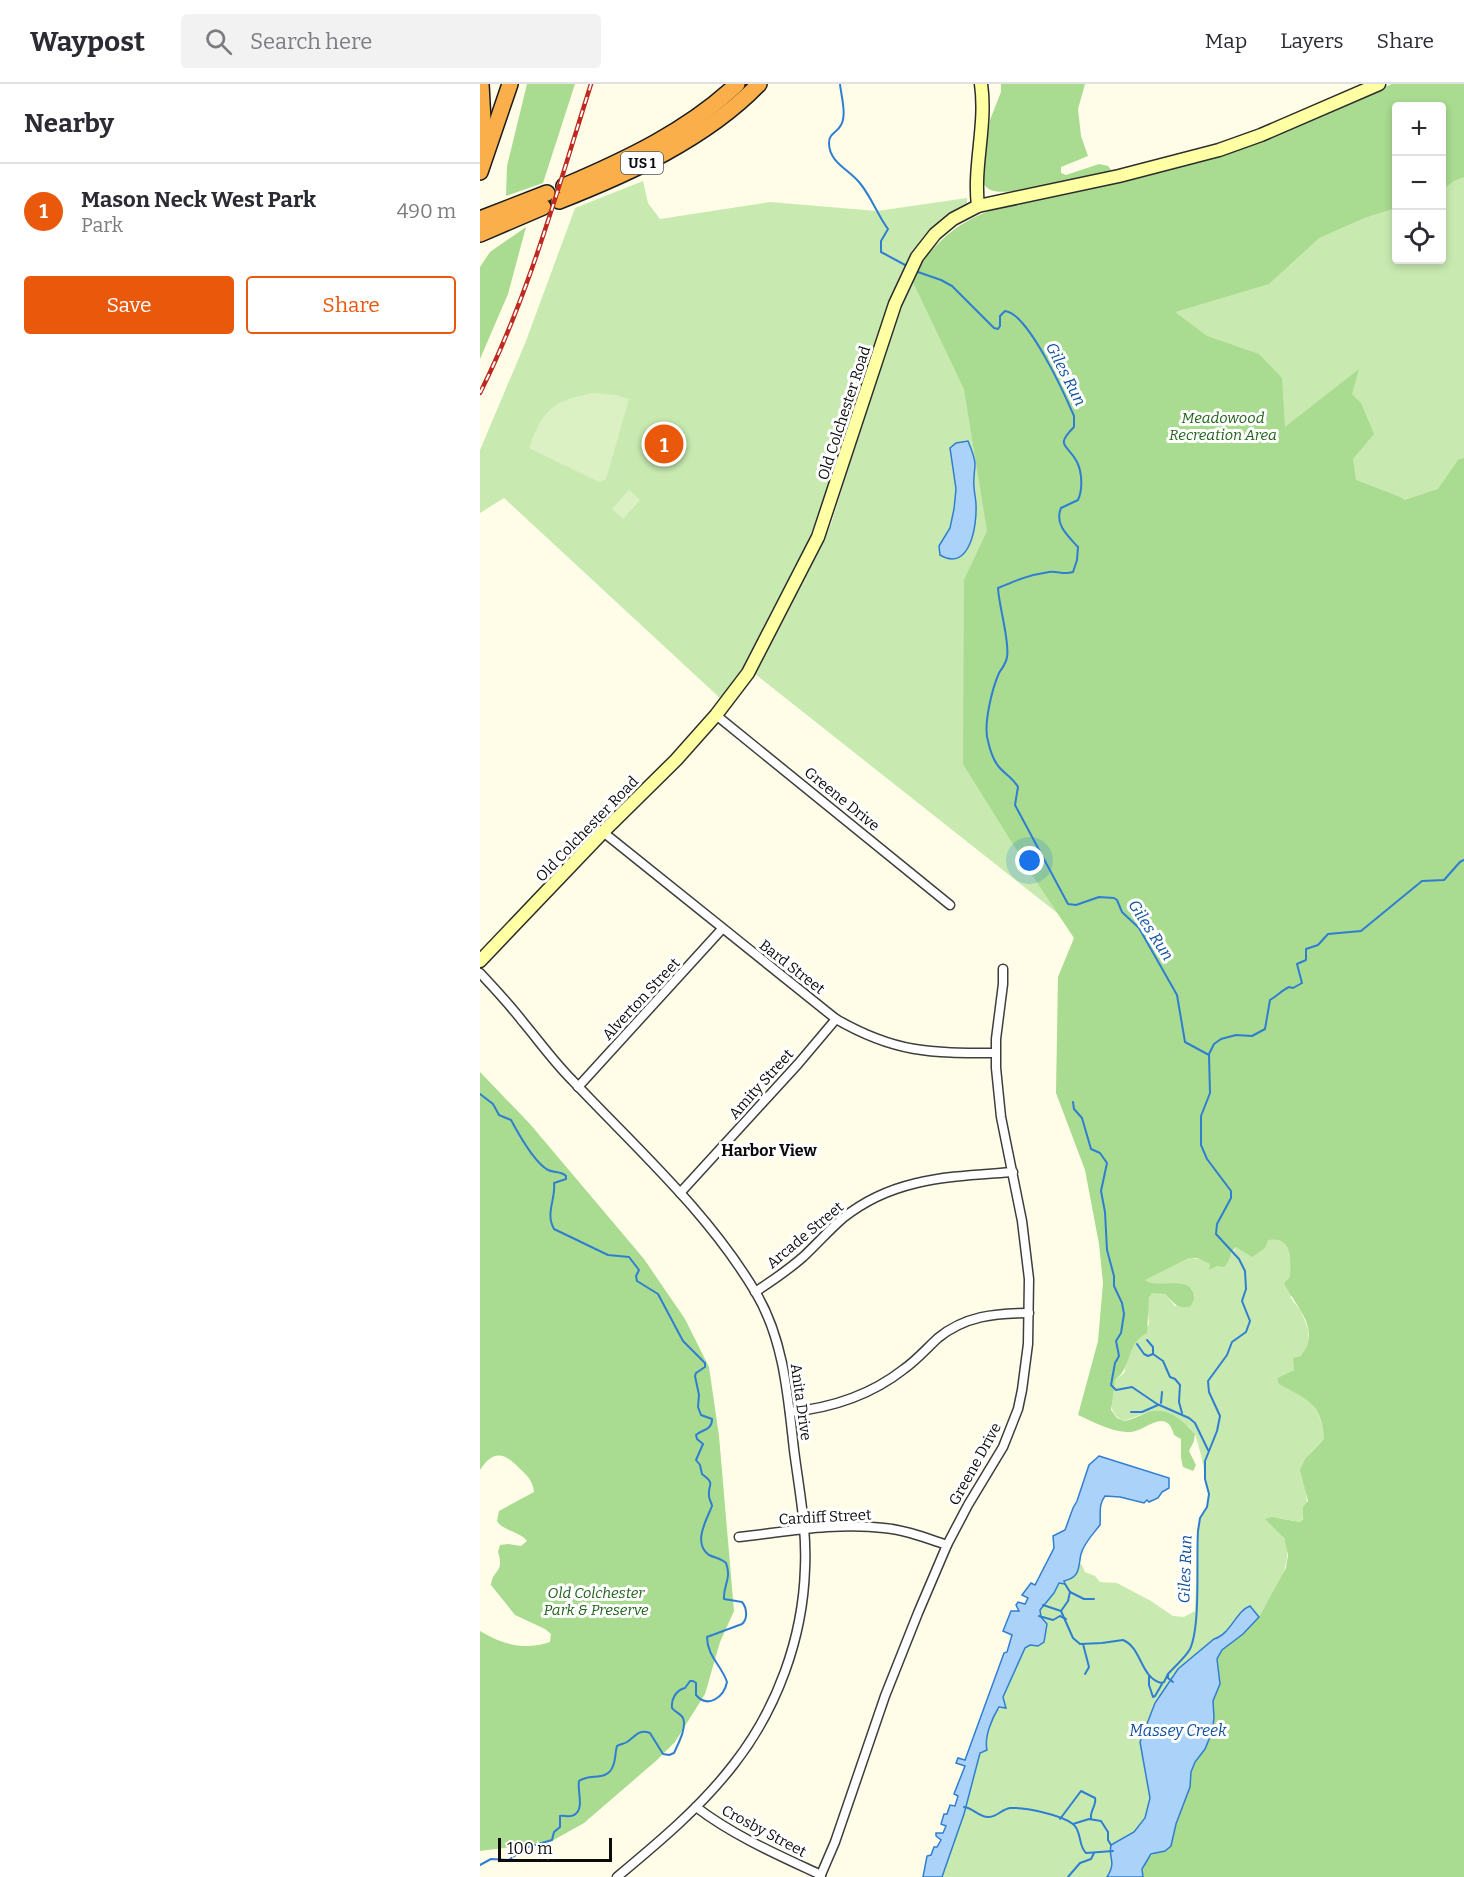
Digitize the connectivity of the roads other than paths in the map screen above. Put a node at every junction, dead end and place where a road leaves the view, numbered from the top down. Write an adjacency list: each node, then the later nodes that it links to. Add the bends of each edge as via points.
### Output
1 (481, 84): 7 (highway)
2 (510, 84): 8 (highway)
3 (737, 84): 9 (highway, US 1, via 688,123)
4 (759, 84): 9 (highway, US 1, via 690,139 598,185)
5 (981, 84): 10 (street)
6 (1379, 84): 10 (street, Old Colchester Road, via 1219,150)
7 (480, 155)
8 (480, 172)
9 (553, 197): 11 (highway, US 1); 12 (highway, US 1)
10 (978, 207): 13 (street, Old Colchester Road, via 940,230 924,247 907,276 818,537 748,673)
11 (480, 219)
12 (480, 234)
13 (716, 715): 14 (street, Old Colchester Road); 15 (street, Greene Drive)
14 (603, 832): 16 (street, Bard Street); 17 (street, Old Colchester Road)
15 (950, 905)
16 (722, 929): 20 (street, Bard Street); 22 (street, Alverton Street)
17 (480, 961)
18 (1003, 969): 21 (street, Greene Drive)
19 (480, 973): 22 (street, Anita Drive)
20 (836, 1019): 21 (street, Bard Street, via 860,1033 908,1049); 24 (street, Amity Street)
21 (995, 1053): 23 (street, Greene Drive, via 998,1097)
22 (578, 1087): 24 (street, Anita Drive)
23 (1013, 1172): 25 (street, Arcade Street, via 934,1178 885,1193 845,1217 790,1269); 26 (street, Greene Drive, via 1025,1242)
24 (680, 1193): 25 (street, Anita Drive)
25 (755, 1292): 27 (street, Anita Drive, via 780,1354)
26 (1029, 1313): 27 (street, via 983,1315 969,1320 946,1332 905,1369 870,1391 832,1405); 30 (street, Greene Drive, via 1024,1381 1012,1426)
27 (790, 1412): 28 (street, Anita Drive)
28 (804, 1530): 29 (street, Cardiff Street); 30 (street, Cardiff Street, via 882,1528); 31 (street, Anita Drive, via 801,1608 781,1681 746,1749)
29 (739, 1537)
30 (947, 1545): 32 (street, Greene Drive, via 885,1696)
31 (696, 1807): 32 (street, Crosby Street, via 721,1825); 33 (street, Anita Drive)
32 (820, 1876)
33 (617, 1877)

